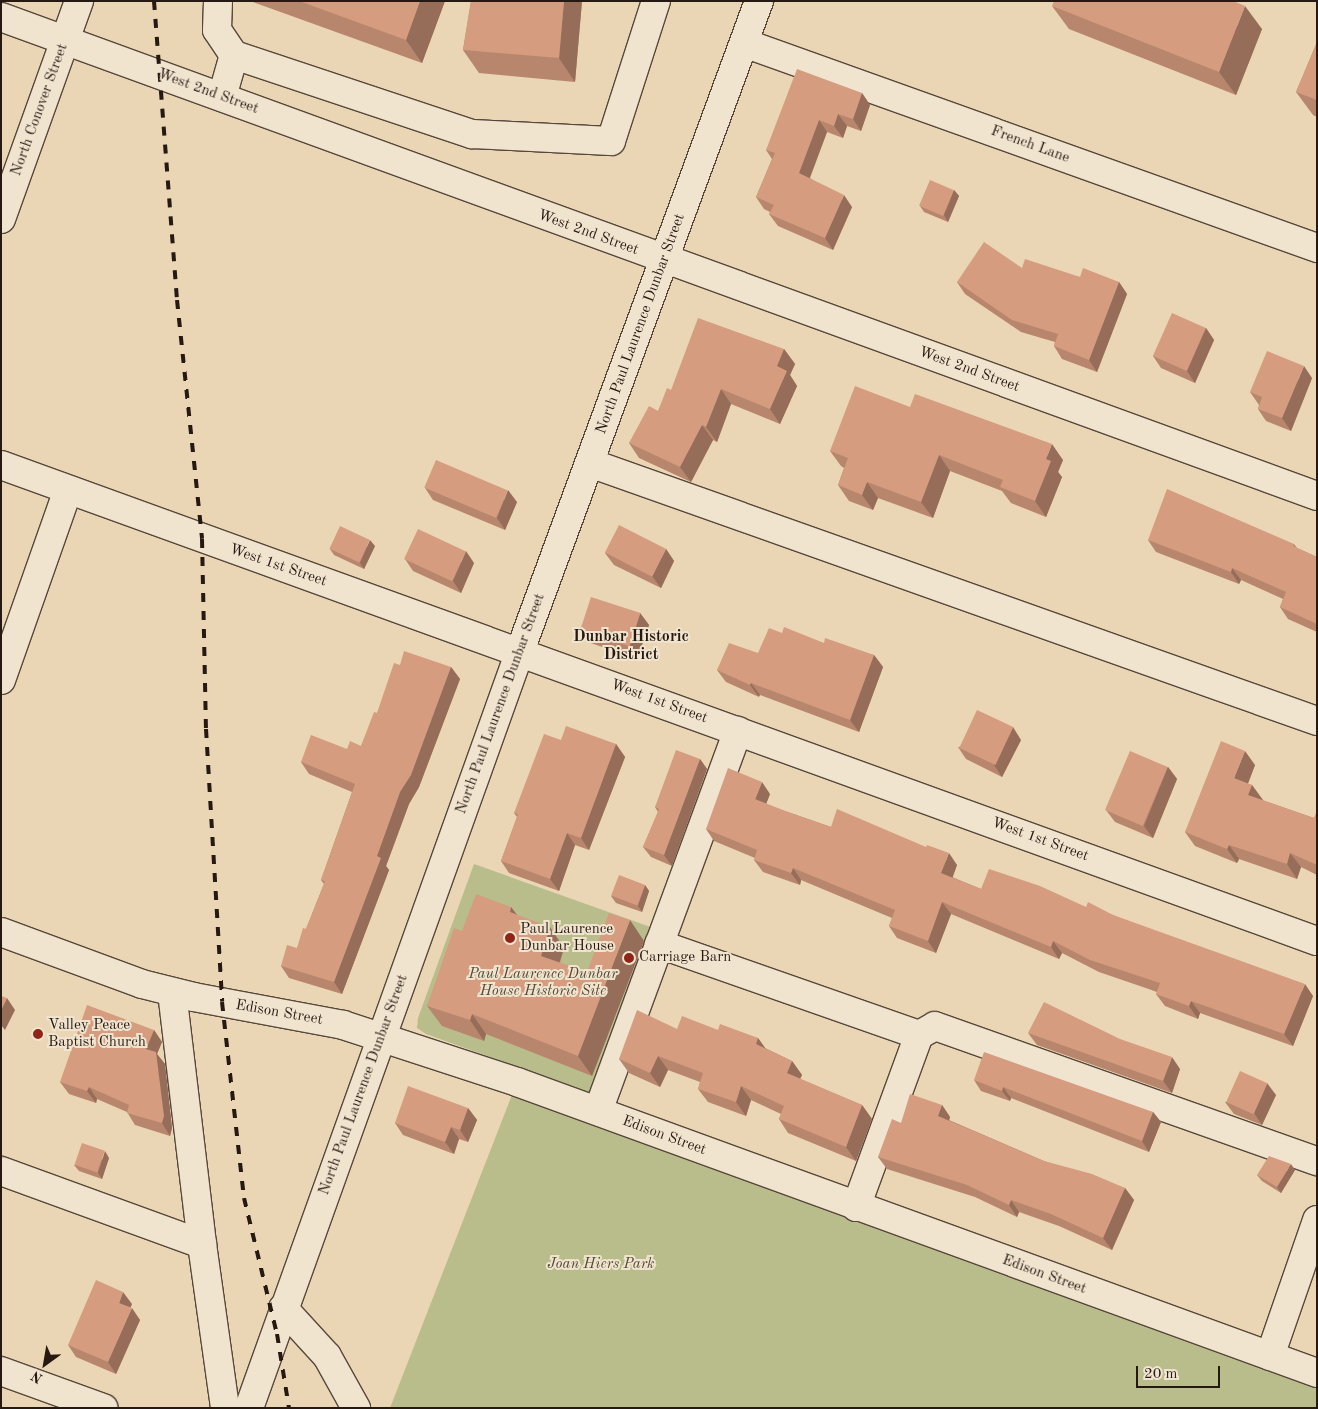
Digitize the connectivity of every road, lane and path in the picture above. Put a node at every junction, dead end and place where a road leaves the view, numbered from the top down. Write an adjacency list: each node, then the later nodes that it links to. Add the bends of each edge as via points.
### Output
1 (79, 1): 6 (street, North Conover Street)
2 (218, 1): 8 (street, via 217,30)
3 (656, 1): 8 (street, via 611,141 472,134)
4 (759, 1): 7 (street, North Paul Laurence Dunbar Street)
5 (1, 17): 6 (street, West 2nd Street)
6 (65, 40): 9 (street, West 2nd Street); 10 (street, North Conover Street)
7 (744, 43): 11 (street, French Lane); 12 (street, North Paul Laurence Dunbar Street)
8 (234, 55): 9 (street)
9 (222, 97): 12 (street, West 2nd Street)
10 (1, 219)
11 (1317, 248)
12 (665, 261): 13 (street, North Paul Laurence Dunbar Street); 16 (street, West 2nd Street)
13 (590, 463): 17 (street, North Paul Laurence Dunbar Street); 19 (street)
14 (1, 465): 15 (street, West 1st Street)
15 (68, 490): 17 (street, West 1st Street); 18 (street)
16 (1317, 496)
17 (520, 651): 20 (street, West 1st Street); 26 (street, North Paul Laurence Dunbar Street)
18 (1, 680)
19 (1317, 721)
20 (738, 731): 22 (street, West 1st Street); 23 (street)
21 (1, 932): 24 (street, Edison Street)
22 (1317, 941)
23 (659, 944): 25 (street); 27 (street)
24 (172, 992): 26 (street, Edison Street, via 344,1024); 32 (street)
25 (919, 1034): 28 (street, via 936,1026); 30 (street)
26 (381, 1037): 27 (street, Edison Street); 33 (street, North Paul Laurence Dunbar Street)
27 (598, 1111): 30 (street, Edison Street)
28 (1317, 1161)
29 (1, 1171): 32 (street)
30 (856, 1207): 34 (street, Edison Street)
31 (1317, 1220): 34 (street)
32 (202, 1244): 38 (street)
33 (283, 1308): 39 (street, North Paul Laurence Dunbar Street, via 277,1334); 40 (street, via 327,1356)
34 (1270, 1356): 36 (street, Edison Street)
35 (1, 1371): 37 (street)
36 (1317, 1373)
37 (104, 1408)
38 (225, 1408)
39 (249, 1408)
40 (356, 1408)

